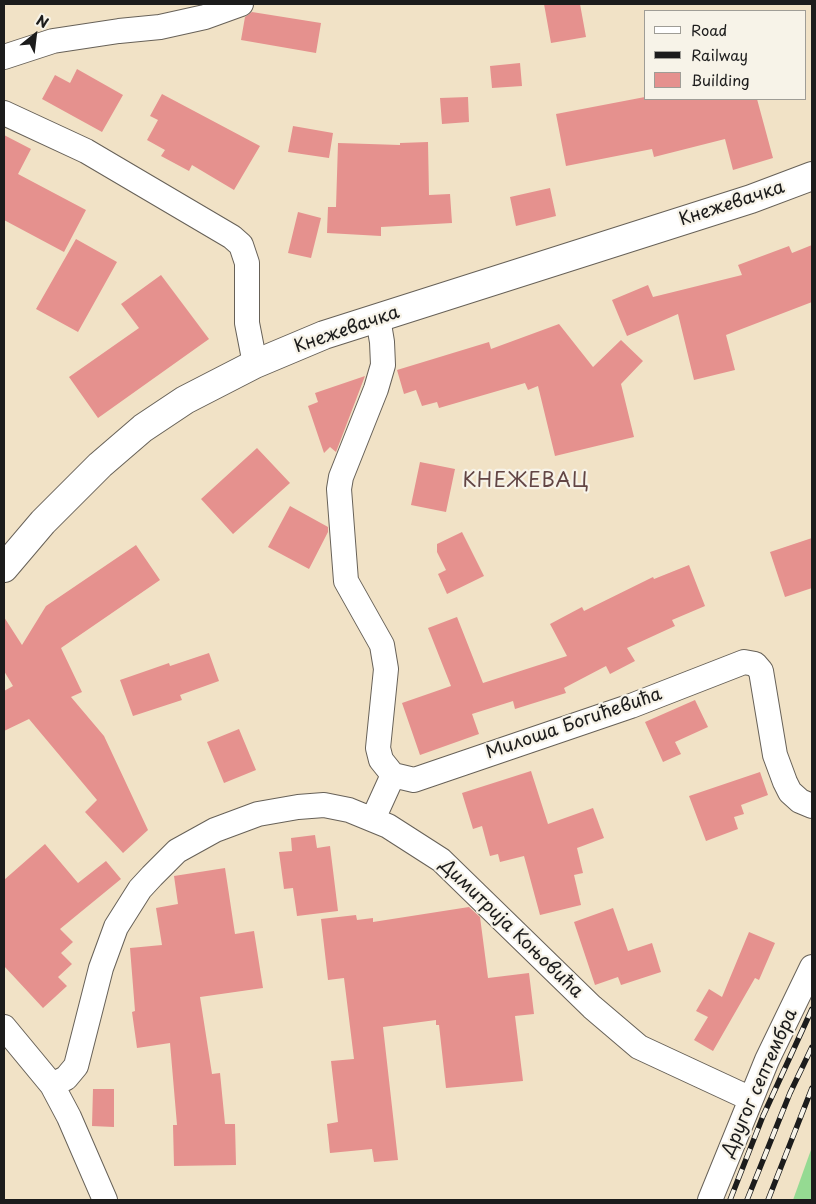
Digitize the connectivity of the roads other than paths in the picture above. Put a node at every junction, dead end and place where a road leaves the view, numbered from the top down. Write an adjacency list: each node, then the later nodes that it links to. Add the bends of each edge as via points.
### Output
1 (241, 4): 2 (street, via 205,17 160,27 53,41)
2 (4, 57)
3 (4, 113): 6 (street, via 86,151 241,245 247,263 247,323)
4 (812, 176): 5 (street, Кнежевачка, via 751,199)
5 (378, 318): 6 (street, Кнежевачка, via 324,335); 8 (street, via 383,365 341,477 340,489 346,581 382,645 386,669 378,748 381,760)
6 (255, 364): 7 (street, Кнежевачка, via 185,400 143,428 43,522)
7 (4, 568)
8 (393, 774): 9 (street, Милоша Богићевића, via 414,780 631,706 744,662 755,664 763,679 775,755 784,782 800,801); 10 (street)
9 (812, 806)
10 (374, 819): 13 (street, Димитрија Коњовића, via 324,805 298,807 258,814 233,823 199,837 177,851 140,889 116,927 101,968 76,1066 66,1078); 14 (street, Димитрија Коњовића, via 442,860 592,1007 639,1047)
11 (812, 967): 14 (street, Другог септембра)
12 (4, 1027): 13 (street)
13 (52, 1085): 15 (street)
14 (751, 1099): 16 (street, Другог септембра)
15 (105, 1200)
16 (710, 1200)

